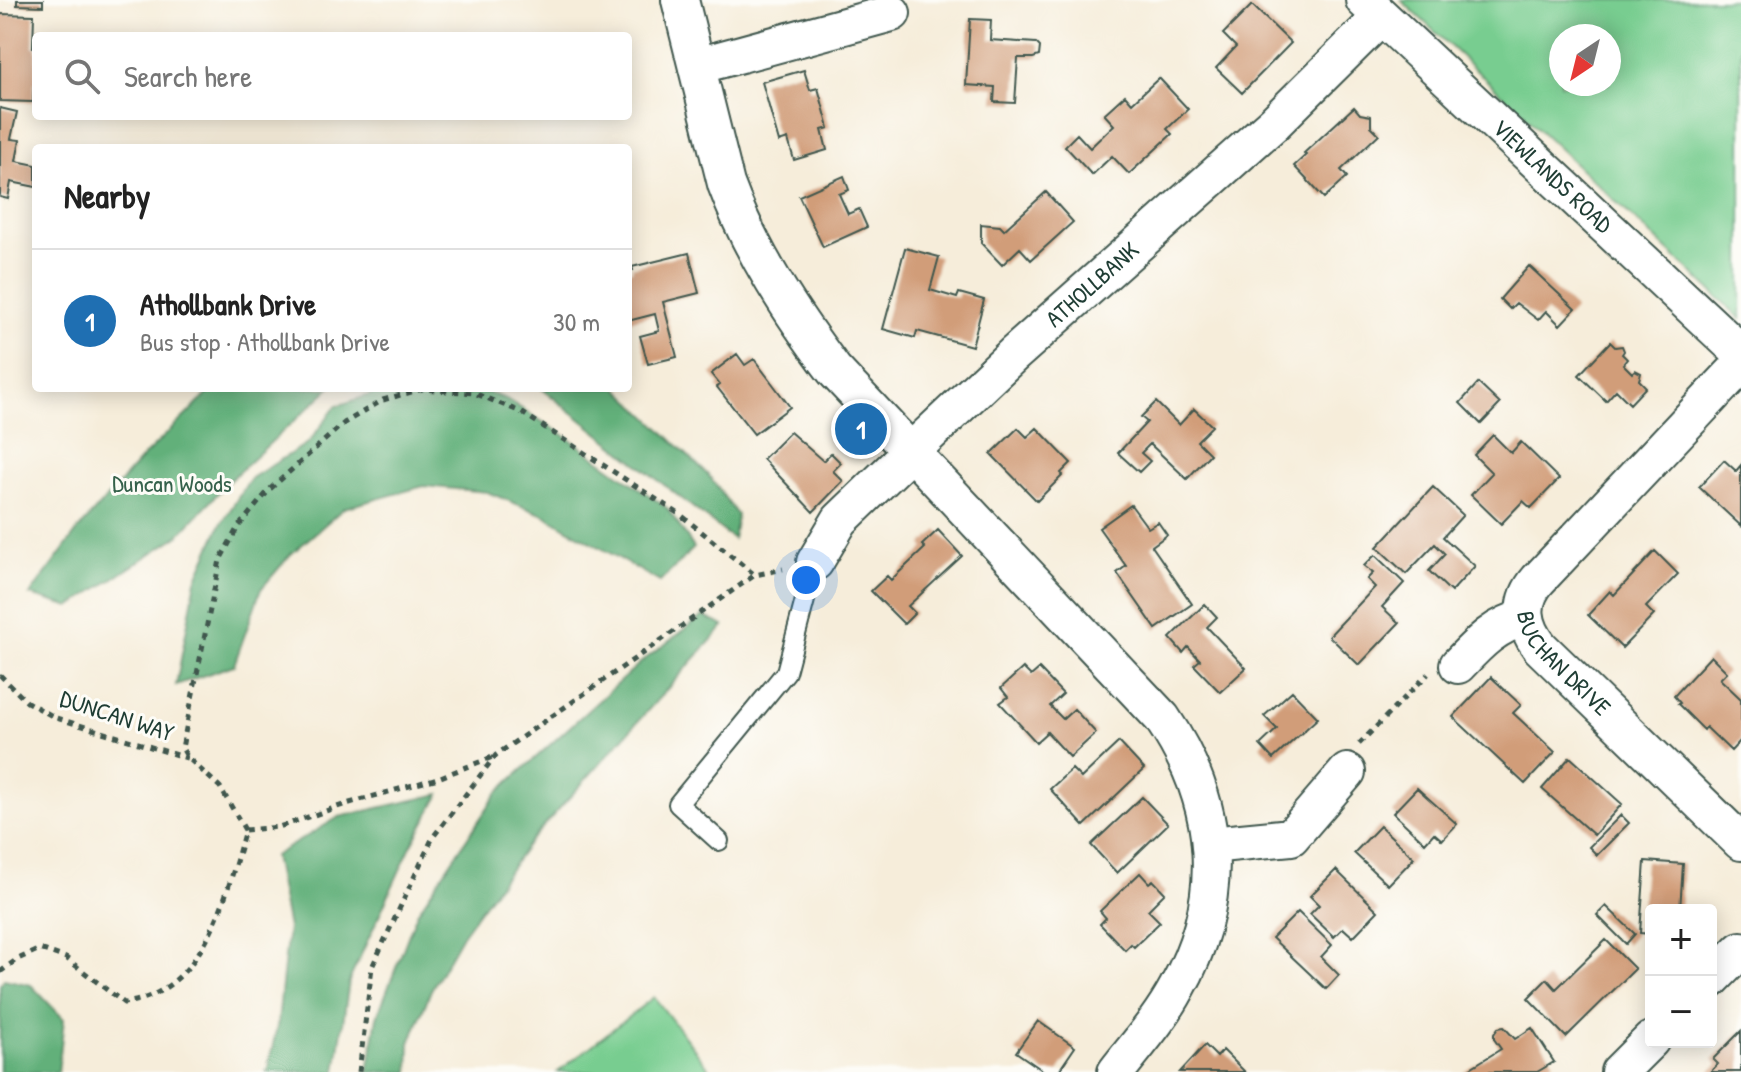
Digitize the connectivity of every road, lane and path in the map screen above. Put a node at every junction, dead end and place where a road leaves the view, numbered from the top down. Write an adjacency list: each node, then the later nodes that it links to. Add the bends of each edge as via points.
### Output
1 (680, 0): 4 (street)
2 (1374, 9): 5 (street, VIEWLANDS ROAD); 9 (street, ATHOLLBANK, via 1370,28 1274,123)
3 (892, 13): 4 (street)
4 (697, 66): 9 (street, via 726,184 766,268 795,319 834,370)
5 (1741, 353)
6 (1741, 365): 12 (street, BUCHAN DRIVE, via 1533,586 1526,597)
7 (411, 392): 16 (path, via 383,400 344,423 270,489 232,538 220,560 182,748)
8 (461, 392): 11 (path, via 521,412 682,516)
9 (911, 452): 10 (street, ATHOLLBANK, via 840,520); 21 (street, via 1162,718 1196,778)
10 (815, 562): 11 (path); 19 (lane, via 786,672 678,804)
11 (755, 575): 15 (path)
12 (1525, 618): 13 (street, via 1496,629); 20 (street, BUCHAN DRIVE, via 1540,647)
13 (1458, 665): 17 (path, via 1435,666 1354,749)
14 (0, 675): 16 (path, DUNCAN WAY, via 27,702 56,718)
15 (496, 755): 18 (path, via 279,827); 26 (path, via 433,837 372,967)
16 (188, 758): 18 (path, via 220,787)
17 (1347, 772): 21 (street, via 1291,837)
18 (245, 830): 23 (path, via 218,919 191,966 163,991 145,1001 124,1003 66,958 40,949)
19 (719, 841)
20 (1741, 842)
21 (1210, 845): 27 (street, via 1210,896 1191,959 1177,989)
22 (1741, 950): 24 (street)
23 (0, 972)
24 (1715, 976)
25 (1645, 1046): 28 (street)
26 (359, 1072)
27 (1116, 1072)
28 (1619, 1072)

